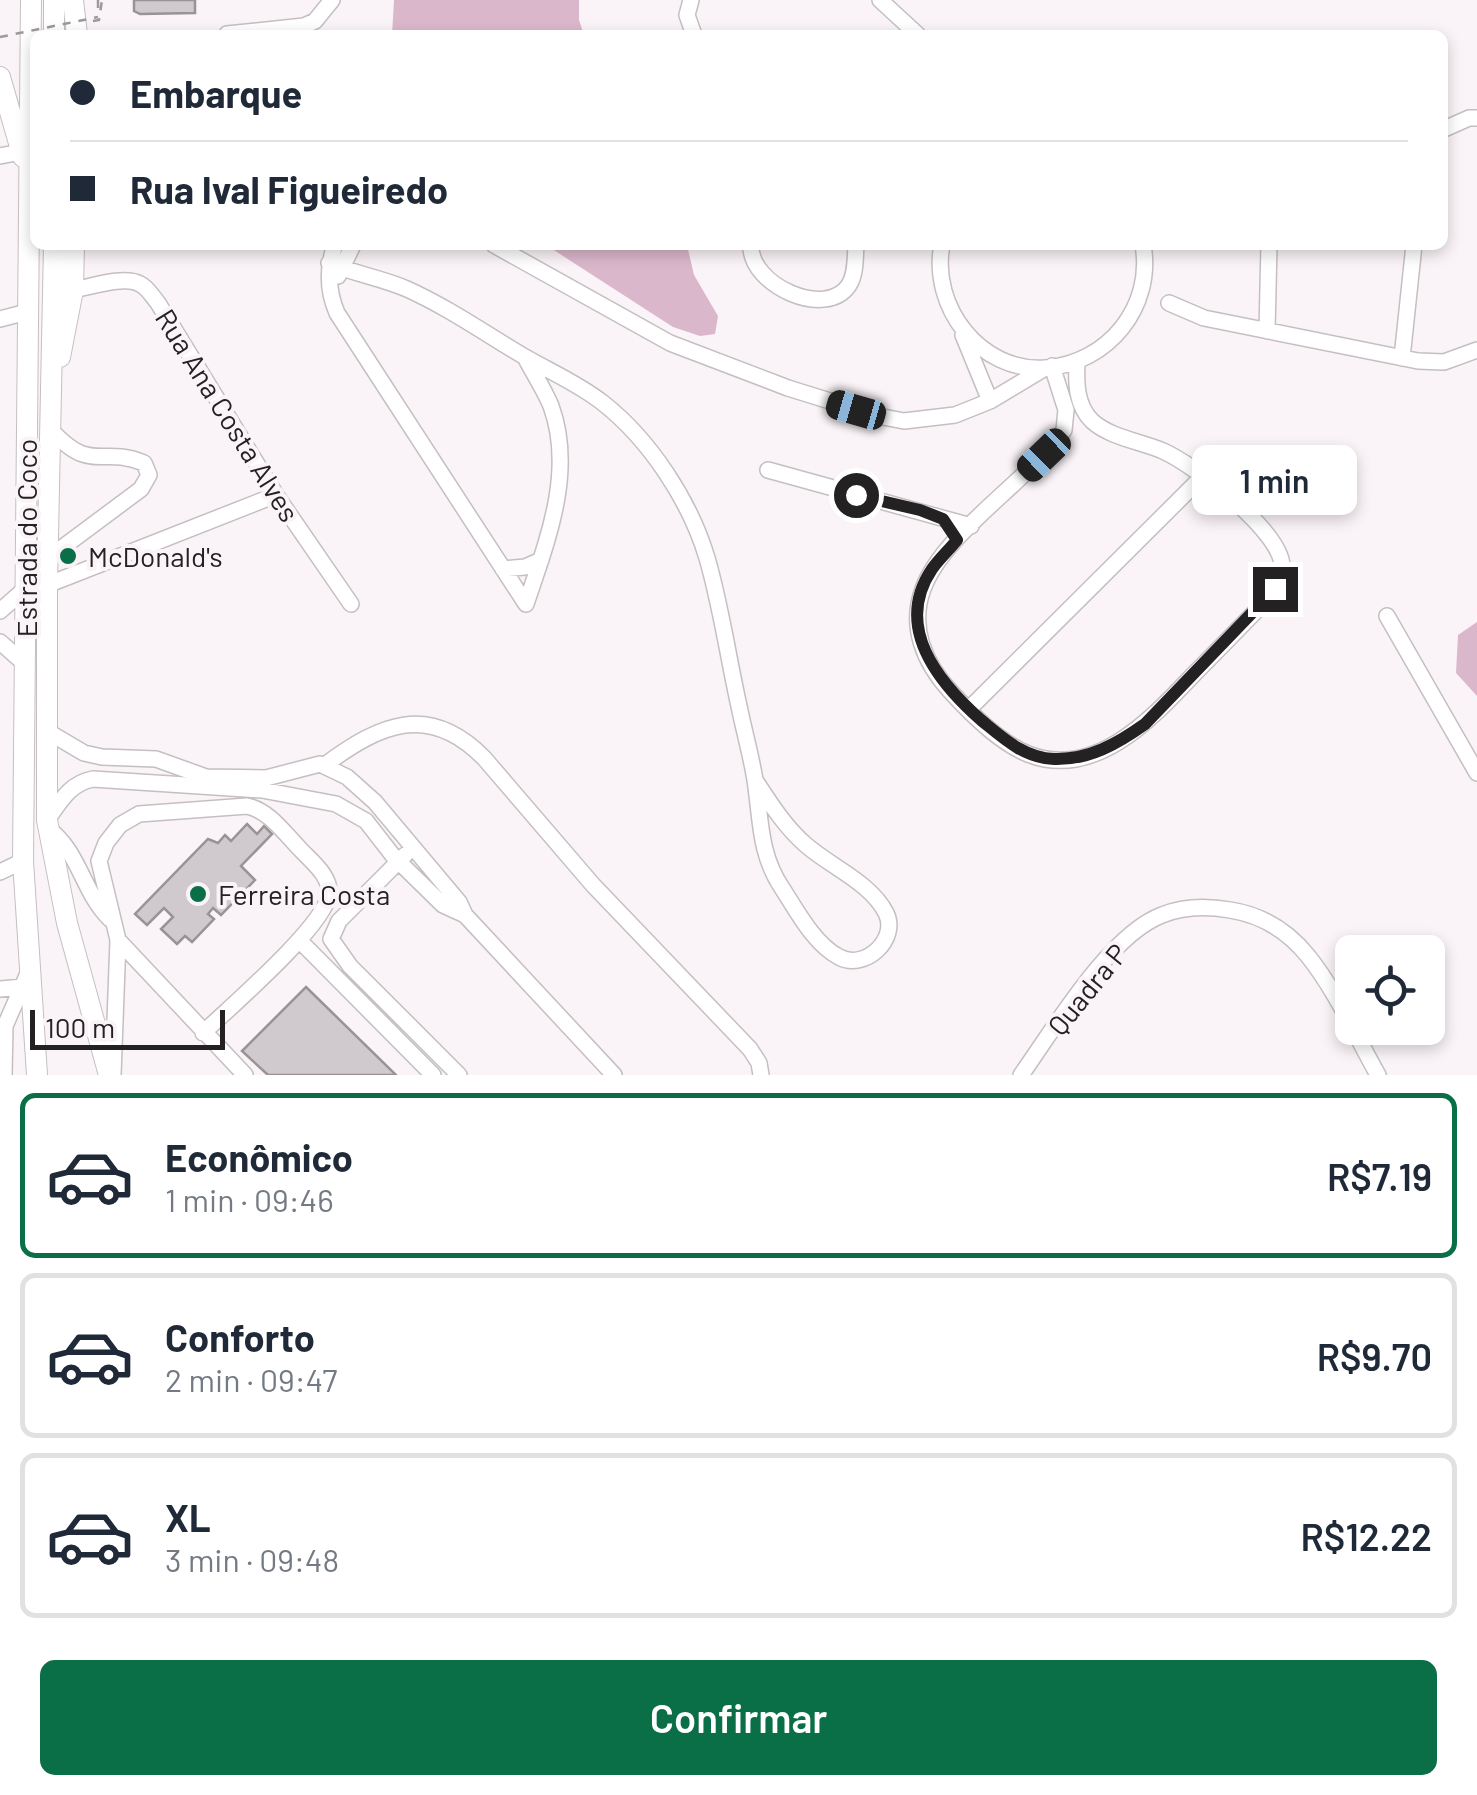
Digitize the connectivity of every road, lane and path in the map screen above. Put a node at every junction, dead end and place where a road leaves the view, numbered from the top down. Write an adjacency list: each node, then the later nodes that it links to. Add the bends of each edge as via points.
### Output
1 (31, 0): 8 (highway, Estrada do Coco)
2 (54, 0): 10 (highway)
3 (73, 0): 11 (highway)
4 (100, 0): 9 (path, bridge, via 98,17); 11 (path, via 99,20)
5 (332, 0): 12 (street, via 304,26)
6 (690, 0): 13 (street)
7 (880, 0): 14 (street)
8 (31, 30)
9 (34, 30)
10 (54, 30)
11 (78, 30)
12 (266, 30)
13 (693, 30)
14 (913, 30)
15 (30, 31): 16 (path, bridge)
16 (0, 37)
17 (0, 77): 21 (highway)
18 (30, 88): 22 (highway, Estrada do Coco)
19 (1477, 118): 20 (street)
20 (1448, 127)
21 (11, 154): 22 (highway)
22 (29, 175): 35 (highway, Estrada do Coco)
23 (54, 250): 46 (highway, Estrada do Coco)
24 (74, 250): 33 (highway)
25 (503, 250): 45 (street, via 670,343 834,403 904,421 955,415)
26 (751, 250): 27 (street, via 766,279 819,300 849,285)
27 (856, 250)
28 (942, 250): 37 (street, via 940,278)
29 (1144, 250): 42 (street, via 1142,294 1128,323 1105,347)
30 (1269, 250): 38 (street)
31 (1413, 250): 41 (street)
32 (341, 254): 40 (street); 59 (street, via 330,286 337,313)
33 (73, 290): 46 (highway); 53 (street, Rua Ana Costa Alves, via 127,282 144,287)
34 (1169, 303): 38 (street)
35 (27, 312): 36 (street); 61 (highway, Estrada do Coco)
36 (0, 319)
37 (961, 328): 43 (street, via 1013,364); 45 (street)
38 (1268, 331): 41 (street)
39 (1477, 350): 41 (street, via 1444,362)
40 (525, 357): 44 (street); 47 (street)
41 (1402, 358)
42 (1076, 362): 43 (street); 48 (street, via 1078,393)
43 (1048, 367): 45 (street); 50 (street, via 1066,410)
44 (570, 381): 47 (street); 73 (street, via 604,403 641,441 674,488 706,558)
45 (990, 400)
46 (51, 403): 49 (highway, Estrada do Coco)
47 (550, 406): 58 (street, via 561,479)
48 (1092, 421): 50 (street); 52 (street)
49 (50, 429): 57 (highway, Estrada do Coco); 57 (street, via 76,453 130,458 144,463 149,475 141,489)
50 (1064, 430): 55 (street)
51 (768, 470): 54 (street)
52 (1204, 475): 67 (street); 67 (street, via 1263,530 1282,568 1264,603 1145,724 1102,751 1053,759 1014,746)
53 (276, 495): 60 (street); 62 (street, Rua Ana Costa Alves)
54 (943, 519): 55 (street); 56 (street)
55 (970, 526): 56 (street)
56 (957, 540): 67 (street, via 931,570 916,616 925,655)
57 (47, 559): 60 (highway, Estrada do Coco)
58 (541, 560): 59 (street); 59 (street, via 526,604)
59 (503, 568)
60 (47, 585): 68 (highway, Estrada do Coco)
61 (25, 588): 63 (street); 66 (highway, Estrada do Coco)
62 (351, 604)
63 (0, 612)
64 (1388, 616): 72 (street)
65 (0, 642): 66 (street)
66 (25, 664): 81 (highway, Estrada do Coco)
67 (970, 710)
68 (45, 730): 69 (street, via 84,753); 77 (highway, Estrada do Coco)
69 (124, 757): 71 (street, via 156,759 206,777); 74 (street)
70 (332, 768): 71 (street); 76 (street, via 341,786); 80 (street, via 361,787); 99 (street, via 368,735 398,725 458,735 750,1048)
71 (286, 774): 75 (street)
72 (1477, 774)
73 (755, 780): 78 (street); 79 (street)
74 (123, 781): 75 (street); 77 (street, via 80,781)
75 (286, 794): 76 (street)
76 (329, 803): 82 (street, via 366,821)
77 (47, 824): 85 (street); 94 (highway, Estrada do Coco, via 67,923)
78 (786, 825): 79 (street); 79 (street, via 882,906 889,931 868,958 838,957 810,930 770,871)
79 (761, 836)
80 (412, 849): 82 (street); 84 (street)
81 (24, 861): 83 (street); 88 (highway, Estrada do Coco)
82 (398, 862): 84 (street, via 443,906); 97 (street, via 339,921 331,940)
83 (0, 872)
84 (465, 915): 98 (street)
85 (113, 922): 86 (street); 87 (street, via 99,862 120,824 140,814 246,806 269,817 328,884 324,908)
86 (118, 940): 91 (street); 94 (street)
87 (299, 940): 91 (street); 96 (street)
88 (24, 984): 89 (street); 90 (street); 92 (street, via 5,1026); 93 (highway, Estrada do Coco)
89 (0, 989)
90 (0, 1009)
91 (204, 1033): 95 (street)
92 (2, 1075)
93 (36, 1075)
94 (111, 1075)
95 (245, 1075)
96 (433, 1075)
97 (459, 1075)
98 (614, 1075)
99 (760, 1075)
100 (1021, 1075): 101 (street, Quadra P, via 1113,951 1160,915 1189,908 1240,912 1289,936 1326,983)
101 (1378, 1075)

